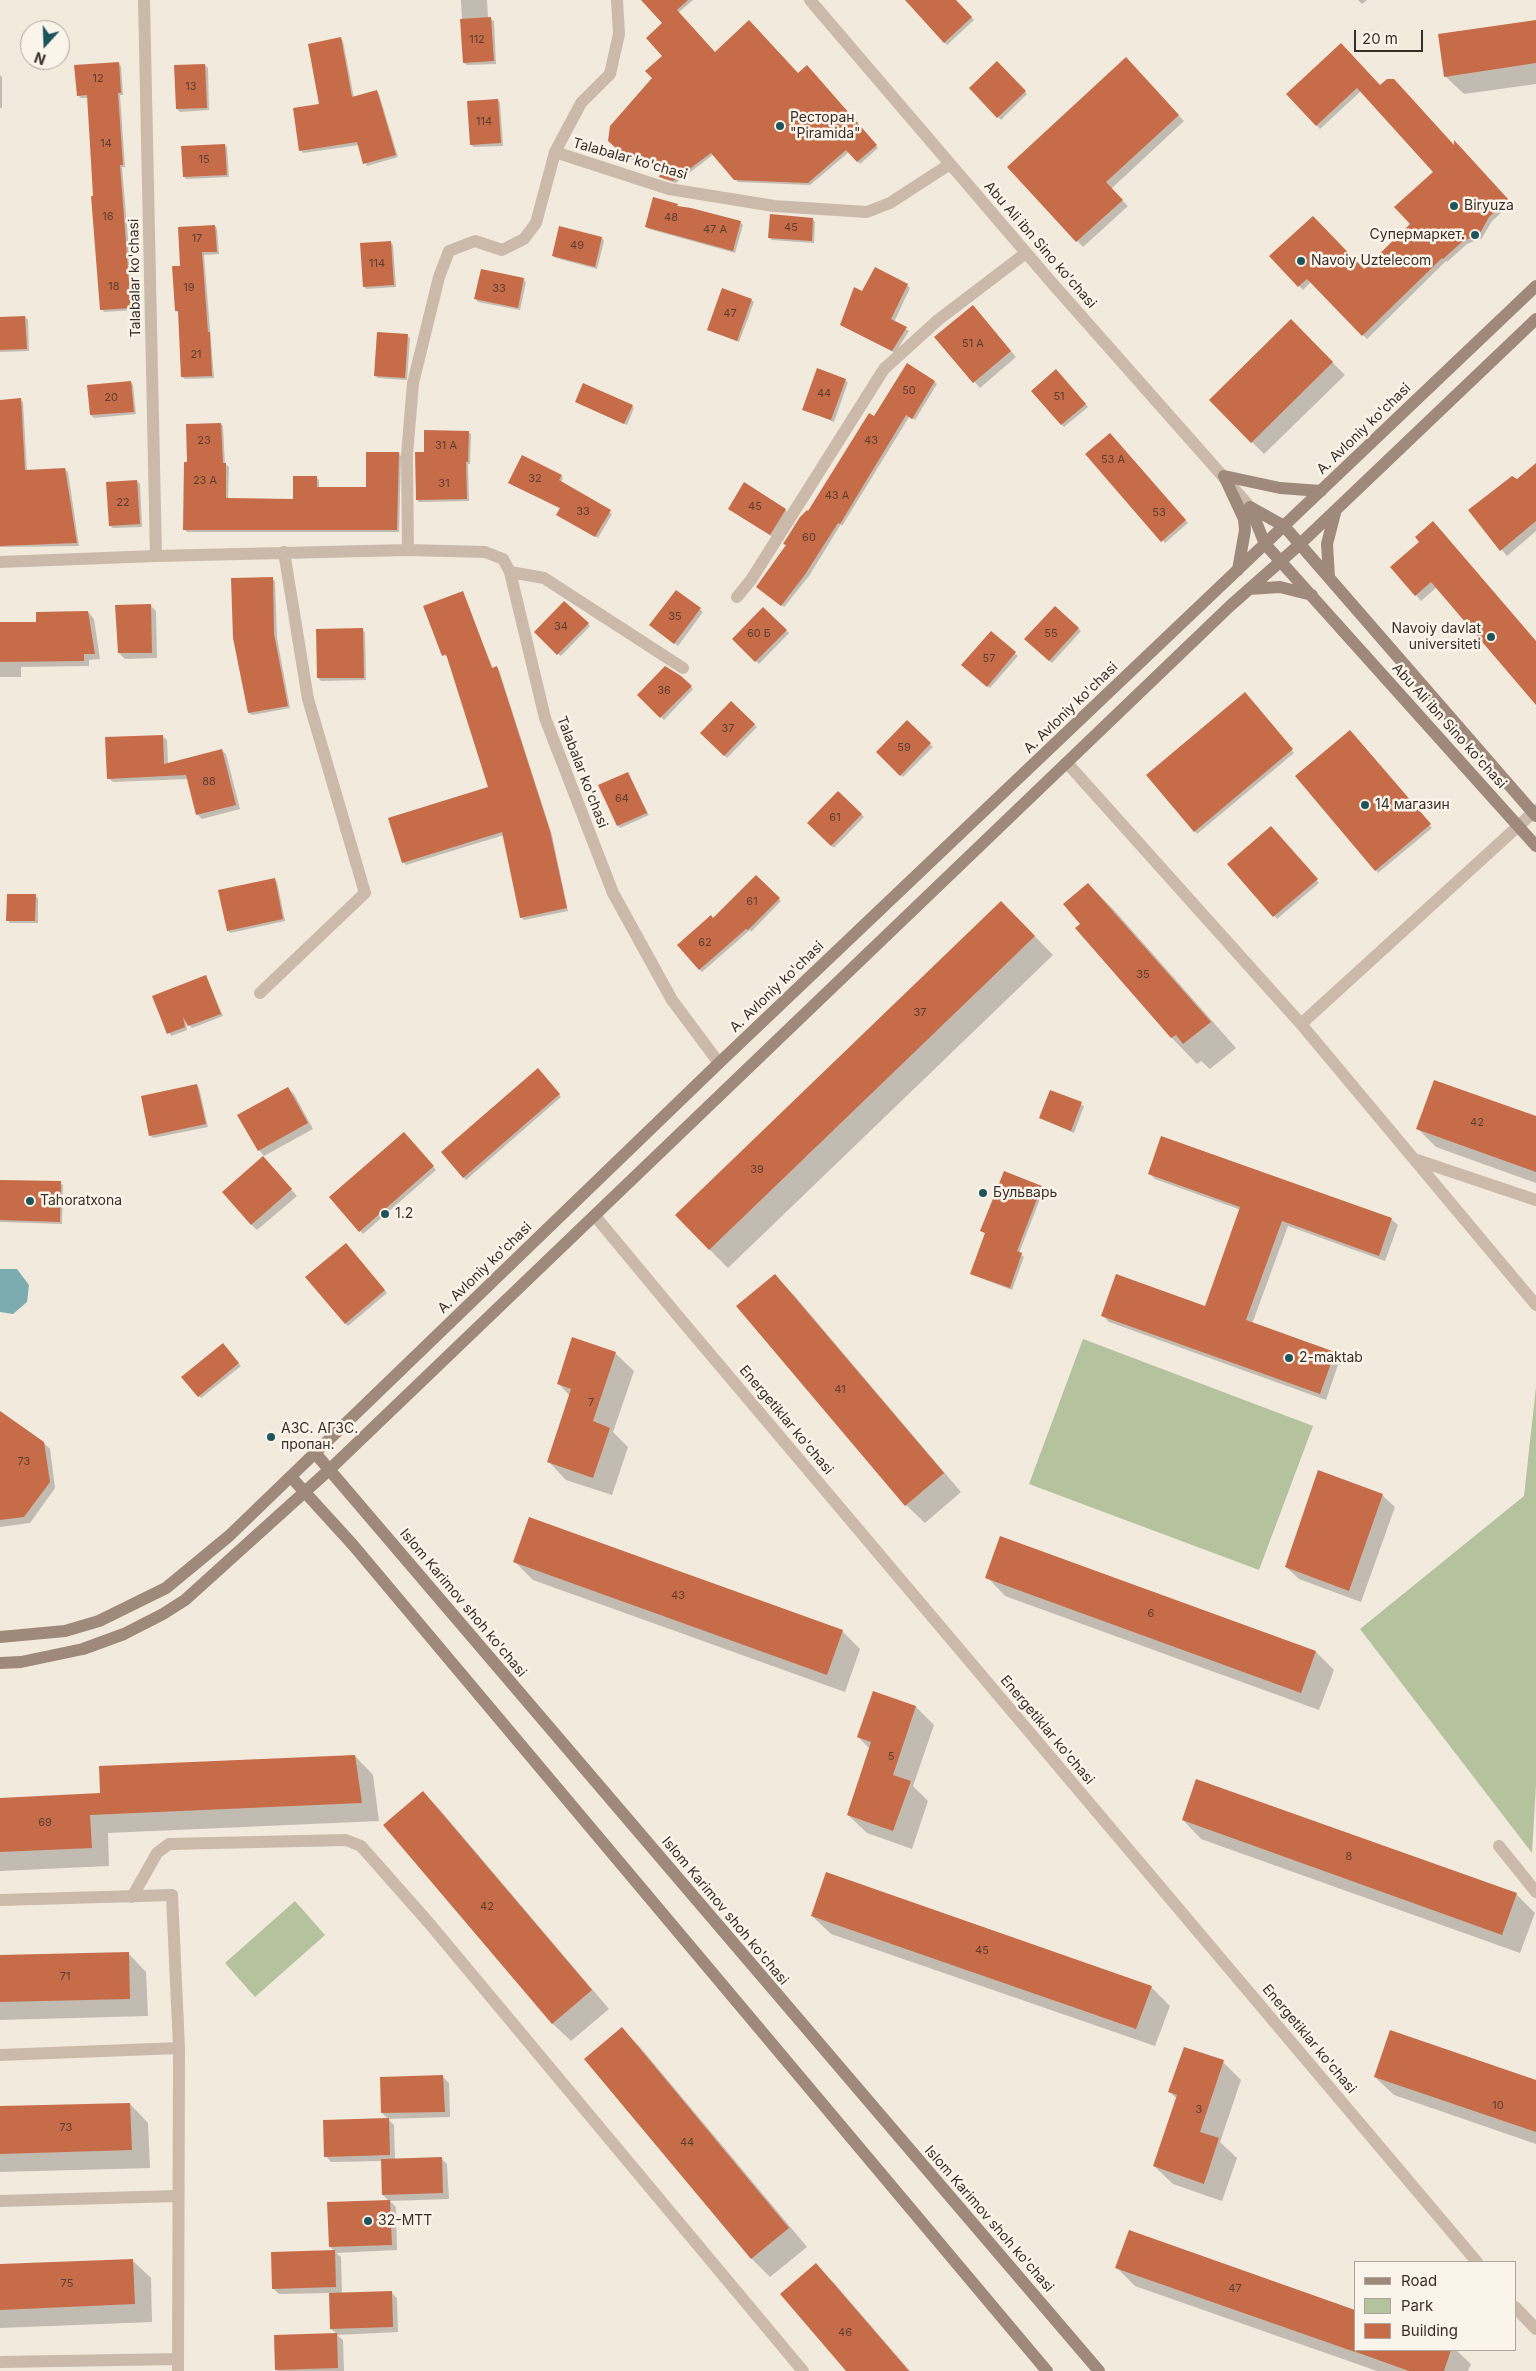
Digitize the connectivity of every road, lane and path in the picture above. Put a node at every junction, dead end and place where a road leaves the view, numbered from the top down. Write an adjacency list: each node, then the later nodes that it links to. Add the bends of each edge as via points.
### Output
1 (144, 0): 18 (street, Talabalar ko'chasi)
2 (617, 0): 4 (street, via 619,34 610,74 582,103)
3 (810, 0): 5 (street, Abu Ali ibn Sino ko'chasi)
4 (554, 152): 5 (street, Talabalar ko'chasi, via 669,189 774,206 867,212 890,202); 16 (street, Talabalar ko'chasi, via 536,223 524,239 502,250 475,242 449,251 439,277 413,382 407,455)
5 (950, 164): 6 (street, Abu Ali ibn Sino ko'chasi)
6 (1026, 253): 9 (street, Abu Ali ibn Sino ko'chasi); 26 (street, via 938,320 884,370 751,580)
7 (1536, 286): 10 (main road, A. Avloniy ko'chasi)
8 (1536, 319): 12 (main road)
9 (1224, 476): 10 (main road, via 1280,488); 11 (street, Abu Ali ibn Sino ko'chasi); 21 (main road, via 1244,518)
10 (1321, 491): 13 (main road, A. Avloniy ko'chasi)
11 (1250, 507): 13 (main road, Abu Ali ibn Sino ko'chasi); 14 (main road, Abu Ali ibn Sino ko'chasi)
12 (1337, 509): 15 (main road); 23 (main road, via 1327,544)
13 (1284, 526): 14 (main road, A. Avloniy ko'chasi); 15 (main road, Abu Ali ibn Sino ko'chasi)
14 (1265, 544): 19 (main road, Abu Ali ibn Sino ko'chasi); 21 (main road, A. Avloniy ko'chasi)
15 (1299, 545): 19 (main road); 23 (main road, Abu Ali ibn Sino ko'chasi)
16 (408, 550): 17 (street); 22 (street, via 485,552 502,559)
17 (284, 552): 18 (street); 32 (street, via 308,699 365,893)
18 (156, 556): 20 (street)
19 (1282, 561): 24 (main road); 25 (main road, Abu Ali ibn Sino ko'chasi)
20 (0, 562)
21 (1238, 570): 34 (main road, A. Avloniy ko'chasi)
22 (510, 572): 27 (street, via 544,578); 34 (street, Talabalar ko'chasi, via 544,718 614,893 672,1000)
23 (1329, 577): 29 (main road, Abu Ali ibn Sino ko'chasi)
24 (1249, 589): 25 (main road, via 1280,587); 28 (main road)
25 (1312, 595): 30 (main road, Abu Ali ibn Sino ko'chasi)
26 (737, 597)
27 (683, 668)
28 (1068, 764): 33 (street); 37 (main road)
29 (1535, 813): 30 (street)
30 (1518, 826): 31 (main road, Abu Ali ibn Sino ko'chasi); 33 (street)
31 (1536, 846)
32 (260, 993)
33 (1301, 1024): 35 (street)
34 (719, 1063): 39 (main road, A. Avloniy ko'chasi)
35 (1417, 1160): 36 (street); 38 (street)
36 (1536, 1200)
37 (596, 1216): 40 (main road); 53 (street, Energetiklar ko'chasi)
38 (1536, 1305)
39 (315, 1453): 40 (main road, Islom Karimov shoh ko'chasi); 41 (main road, A. Avloniy ko'chasi)
40 (329, 1470): 42 (main road); 60 (main road, Islom Karimov shoh ko'chasi)
41 (290, 1477): 42 (main road); 43 (main road, A. Avloniy ko'chasi, via 229,1536 166,1588 100,1621 65,1632)
42 (305, 1493): 44 (main road, via 185,1600 163,1614 124,1634 83,1649 22,1662); 59 (main road, via 353,1545)
43 (0, 1637)
44 (0, 1663)
45 (1499, 1846): 46 (street)
46 (1536, 1892)
47 (132, 1897): 48 (street); 49 (street, via 172,1895); 58 (street, via 157,1853 169,1844 346,1840 361,1846 435,1930)
48 (0, 1900)
49 (179, 2048): 50 (street); 51 (street)
50 (0, 2055)
51 (178, 2196): 52 (street); 57 (street)
52 (0, 2201)
53 (1476, 2261)
54 (1516, 2308): 55 (street)
55 (1536, 2329)
56 (0, 2362): 57 (street)
57 (178, 2365)
58 (803, 2371)
59 (1048, 2371)
60 (1099, 2371)

